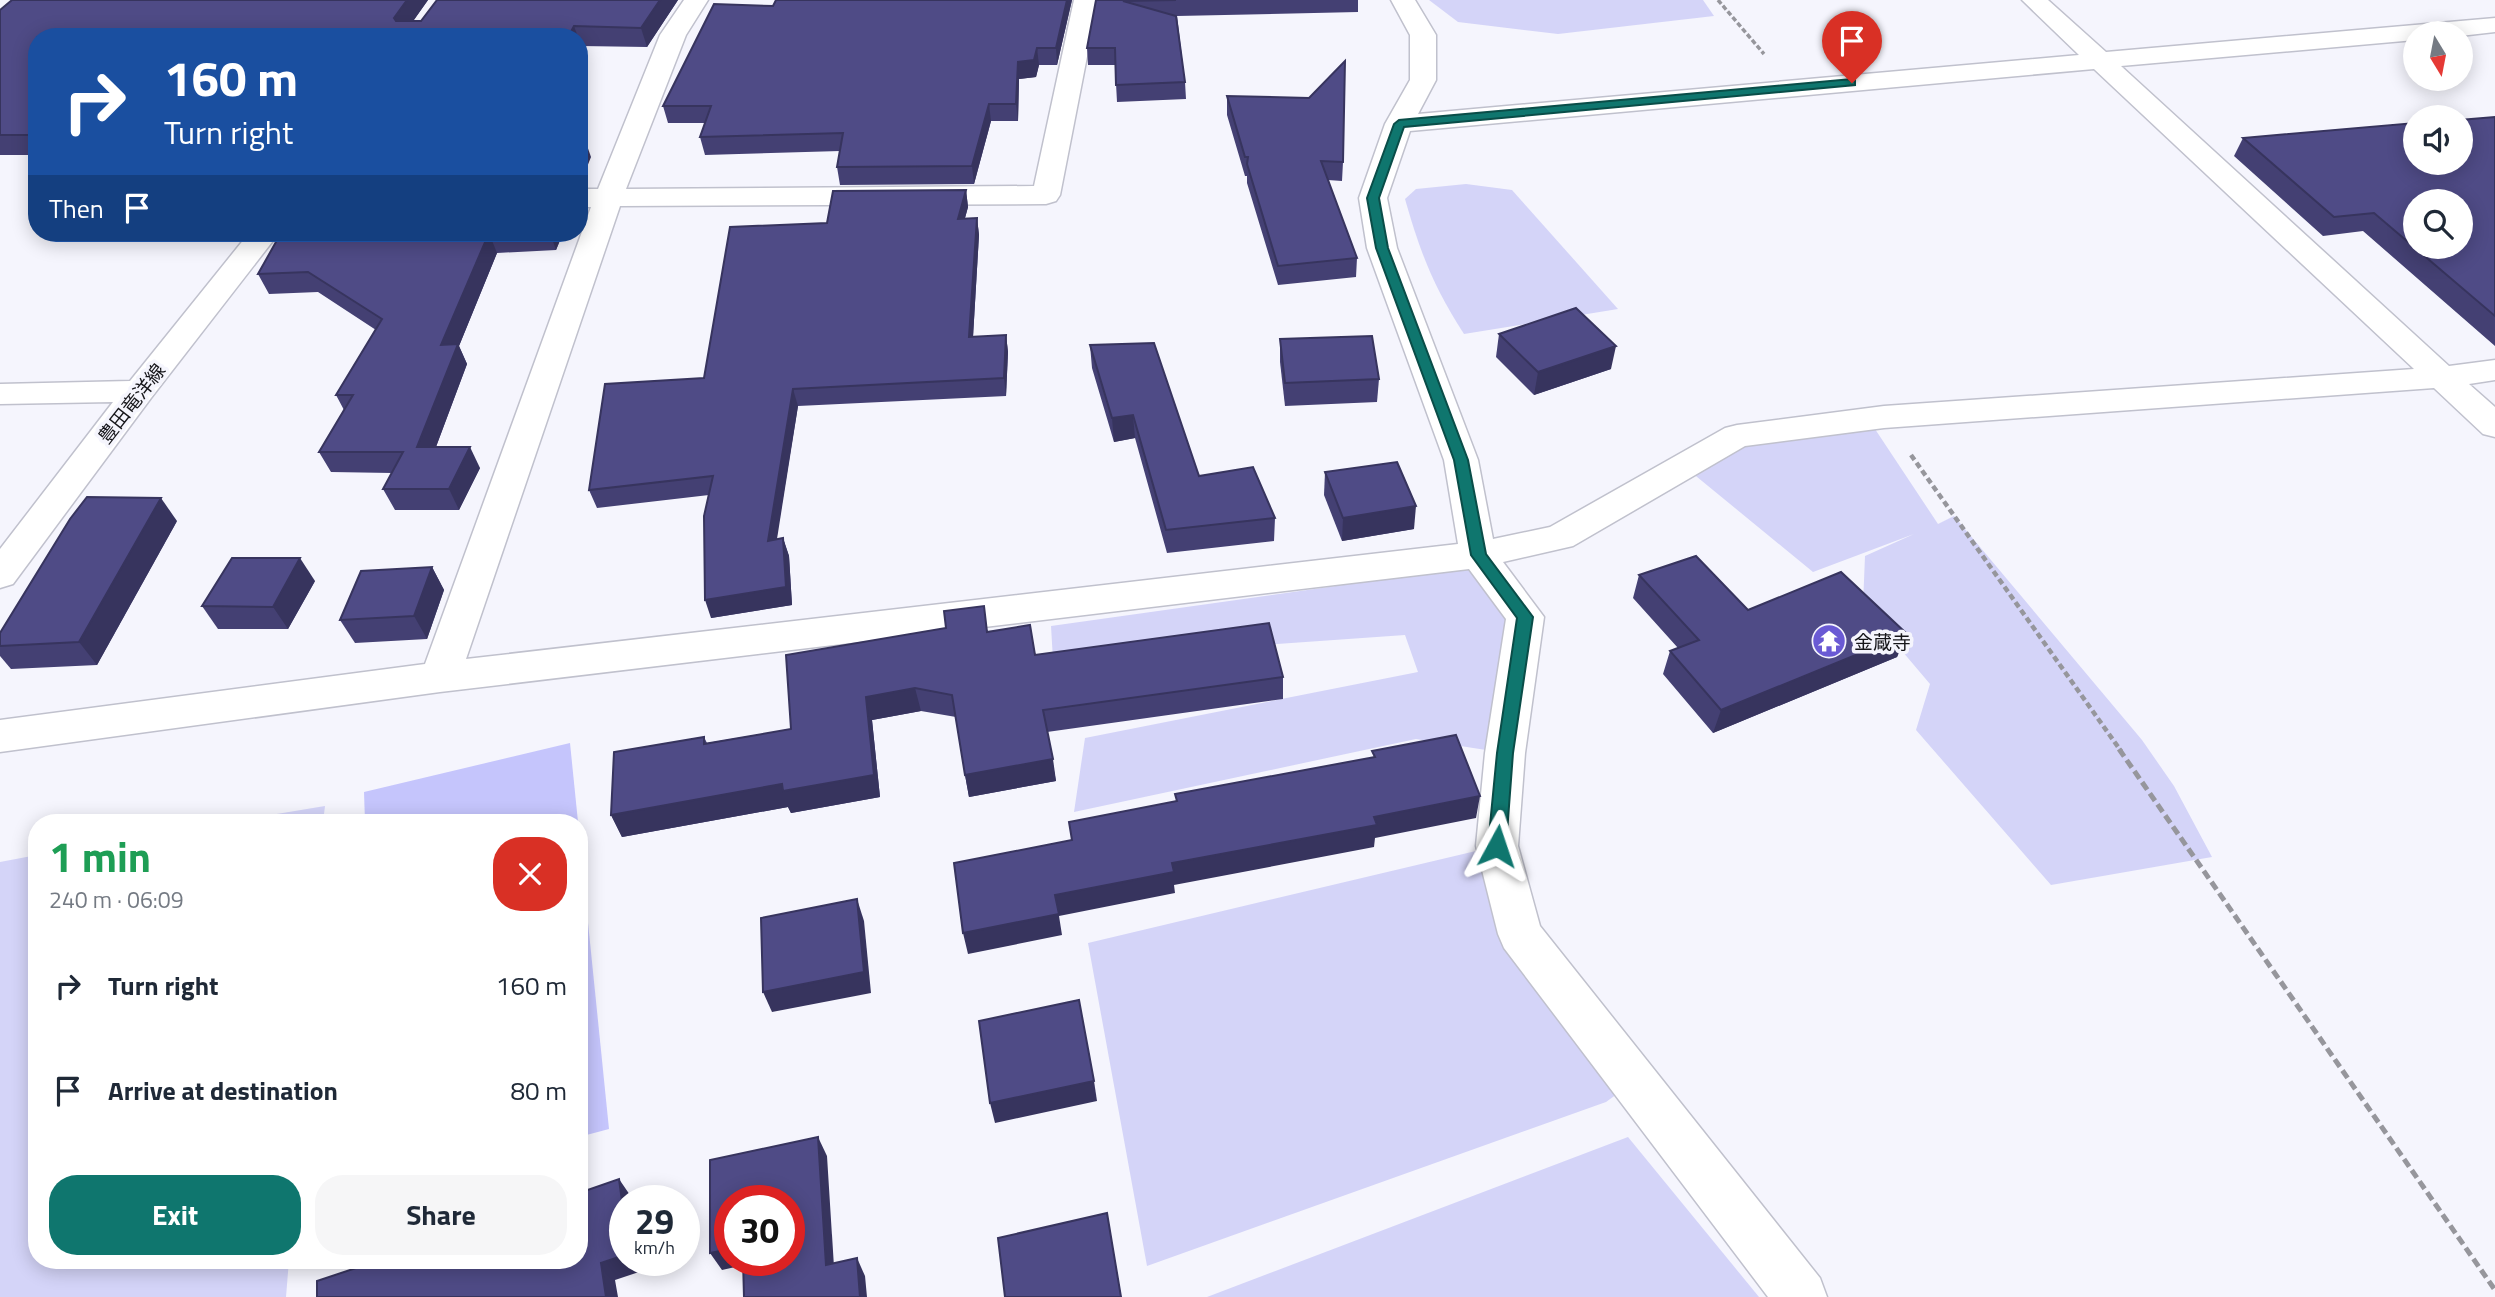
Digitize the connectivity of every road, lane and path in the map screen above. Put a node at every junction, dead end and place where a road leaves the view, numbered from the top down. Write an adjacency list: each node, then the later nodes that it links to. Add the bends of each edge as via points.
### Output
1 (696, 0): 10 (street, via 673,36)
2 (1086, 0): 10 (street, via 1046,195)
3 (1403, 0): 9 (street, via 1423,35 1423,80)
4 (1718, 0): 8 (path)
5 (2034, 0): 7 (street)
6 (2495, 25): 7 (street)
7 (2102, 60): 8 (street); 15 (street)
8 (1796, 88): 9 (street)
9 (1399, 124): 20 (street, via 1373,198 1382,248 1461,460)
10 (594, 198): 11 (street)
11 (588, 217)
12 (257, 242): 16 (street, 豊田竜洋線)
13 (580, 242): 22 (street)
14 (2495, 370): 15 (street)
15 (2442, 377): 18 (street); 19 (street)
16 (139, 391): 17 (street); 21 (street, 豊田竜洋線)
17 (0, 394)
18 (1884, 417): 20 (street, via 1737,436 1560,537); 24 (path)
19 (2495, 426)
20 (1478, 555): 22 (street); 25 (street, via 1525,617 1497,846 1520,934)
21 (0, 575)
22 (440, 677): 23 (street)
23 (0, 736)
24 (2495, 1290)
25 (1801, 1297)

